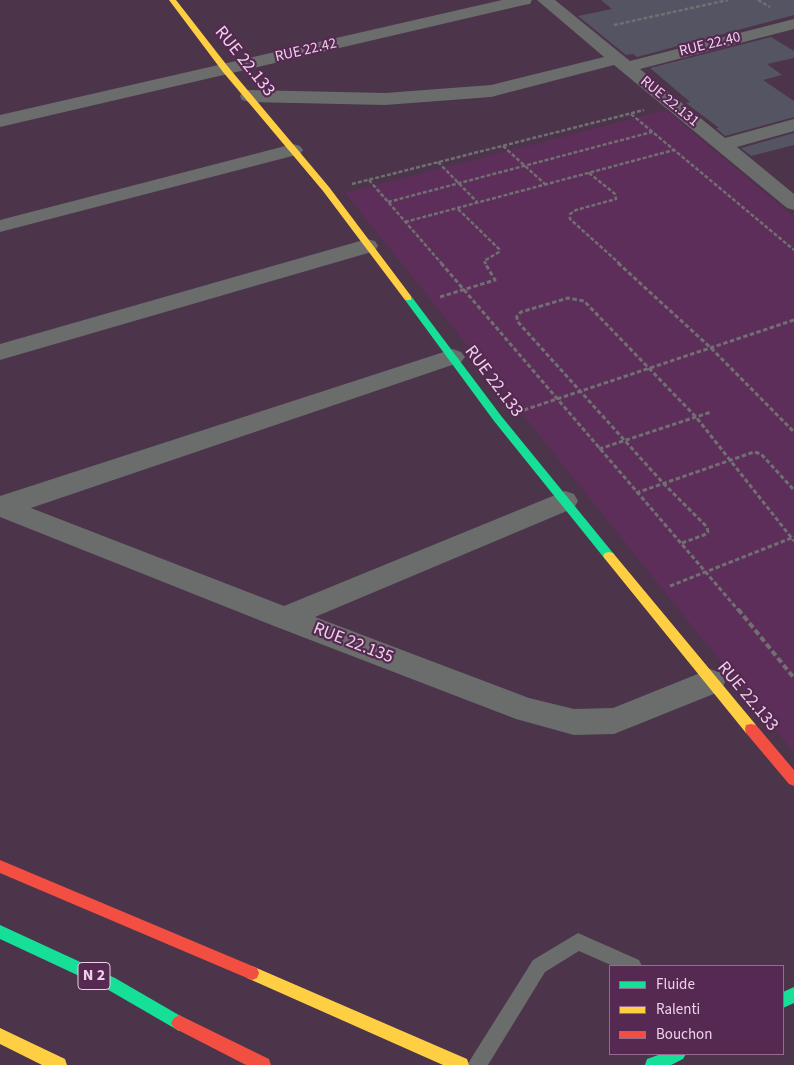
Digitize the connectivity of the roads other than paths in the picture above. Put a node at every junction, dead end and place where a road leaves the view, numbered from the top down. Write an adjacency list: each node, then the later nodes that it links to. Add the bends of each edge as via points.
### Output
1 (172, 0): 6 (street, RUE 22.133)
2 (524, 0): 6 (street, RUE 22.42)
3 (545, 0): 5 (street, RUE 22.131)
4 (794, 24): 5 (street, RUE 22.40)
5 (622, 63): 7 (street, RUE 22.40, via 491,91 385,99); 10 (street, RUE 22.131)
6 (226, 70): 7 (street, RUE 22.133); 8 (street, RUE 22.42)
7 (249, 96): 11 (street, RUE 22.133)
8 (0, 121)
9 (794, 125): 10 (street)
10 (722, 146): 12 (street, RUE 22.131)
11 (293, 150): 13 (street); 14 (street, RUE 22.133)
12 (794, 204)
13 (0, 226)
14 (367, 246): 15 (street); 16 (street, RUE 22.133)
15 (0, 352)
16 (453, 358): 17 (street, RUE 22.133); 18 (street)
17 (565, 501): 19 (street); 20 (street, RUE 22.133)
18 (1, 507): 19 (street, RUE 22.135)
19 (284, 618): 20 (street, RUE 22.135, via 527,710 574,722 614,721)
20 (710, 682): 21 (street, RUE 22.133)
21 (794, 780)
22 (0, 866): 29 (street)
23 (0, 932): 28 (street, N 2, via 110,983 186,1027)
24 (631, 965): 30 (lane, via 578,942 539,966)
25 (0, 1036): 27 (street)
26 (676, 1055): 31 (street)
27 (59, 1065)
28 (263, 1065)
29 (461, 1065)
30 (477, 1065)
31 (653, 1065)

